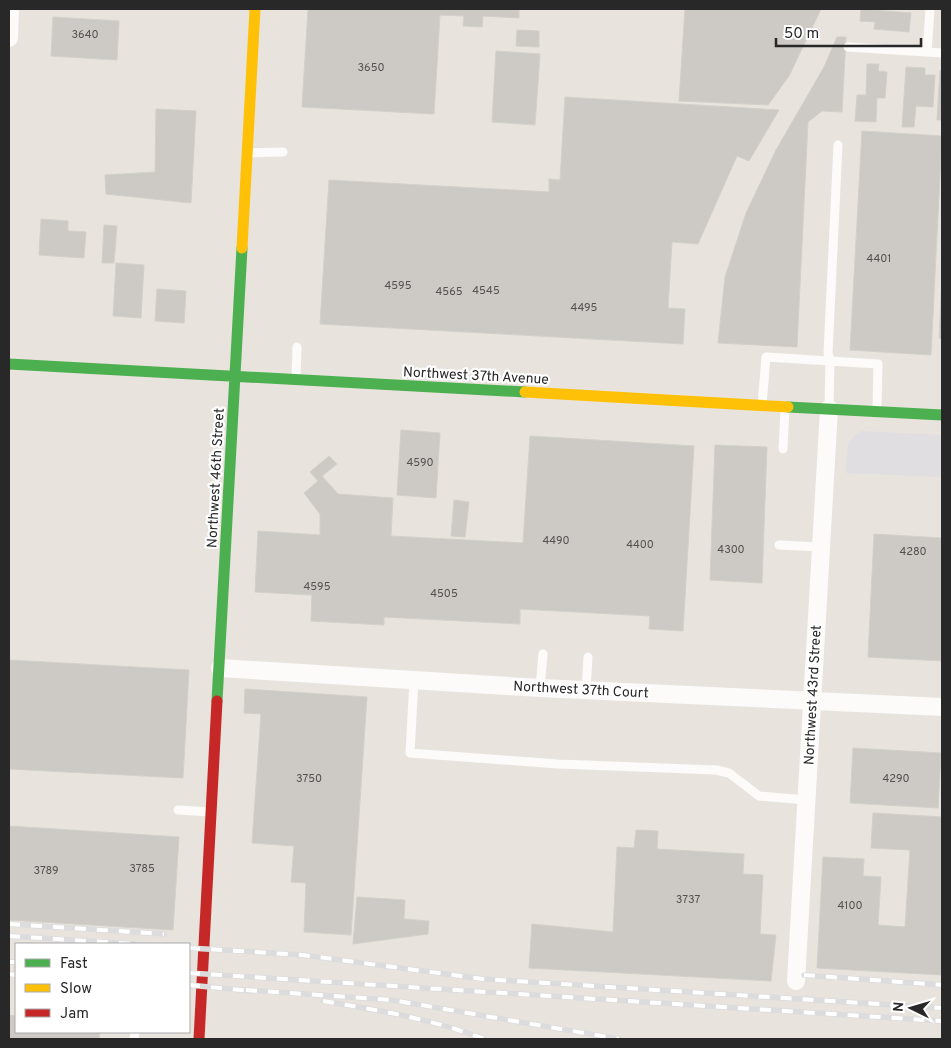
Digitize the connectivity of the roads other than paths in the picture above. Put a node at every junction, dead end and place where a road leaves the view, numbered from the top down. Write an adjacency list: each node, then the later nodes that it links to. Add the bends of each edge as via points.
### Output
1 (10, 9): 4 (street)
2 (255, 9): 10 (street, Northwest 46th Street)
3 (930, 9): 6 (lane)
4 (9, 38)
5 (848, 47): 6 (lane)
6 (927, 52): 7 (lane)
7 (942, 53)
8 (838, 145): 12 (lane)
9 (283, 152): 10 (lane)
10 (247, 153): 14 (street, Northwest 46th Street)
11 (297, 346): 15 (lane)
12 (830, 361): 16 (lane, via 766,357); 18 (lane); 19 (lane, via 878,364)
13 (9, 364): 14 (street, Northwest 37th Avenue)
14 (236, 377): 15 (street, Northwest 37th Avenue); 26 (street, Northwest 46th Street)
15 (296, 380): 16 (street, Northwest 37th Avenue)
16 (762, 405): 17 (street, Northwest 37th Avenue)
17 (785, 407): 18 (street, Northwest 37th Avenue); 21 (lane)
18 (829, 409): 19 (street, Northwest 37th Avenue); 23 (street, Northwest 43rd Street)
19 (877, 412): 20 (street, Northwest 37th Avenue)
20 (942, 415)
21 (784, 449)
22 (779, 545): 23 (lane)
23 (820, 547): 30 (street, Northwest 43rd Street)
24 (543, 654): 28 (lane)
25 (588, 657): 29 (lane)
26 (220, 668): 27 (street, Northwest 37th Court); 34 (street, Northwest 46th Street)
27 (414, 680): 28 (street, Northwest 37th Court); 32 (lane, via 410,753 558,764 716,770 729,773 759,796)
28 (540, 688): 29 (street, Northwest 37th Court)
29 (586, 690): 30 (street, Northwest 37th Court)
30 (811, 700): 31 (street, Northwest 37th Court); 32 (street, Northwest 43rd Street)
31 (942, 707)
32 (806, 800): 35 (street, Northwest 43rd Street)
33 (178, 810): 34 (lane)
34 (212, 812): 36 (street, Northwest 46th Street)
35 (796, 982)
36 (199, 1039)

